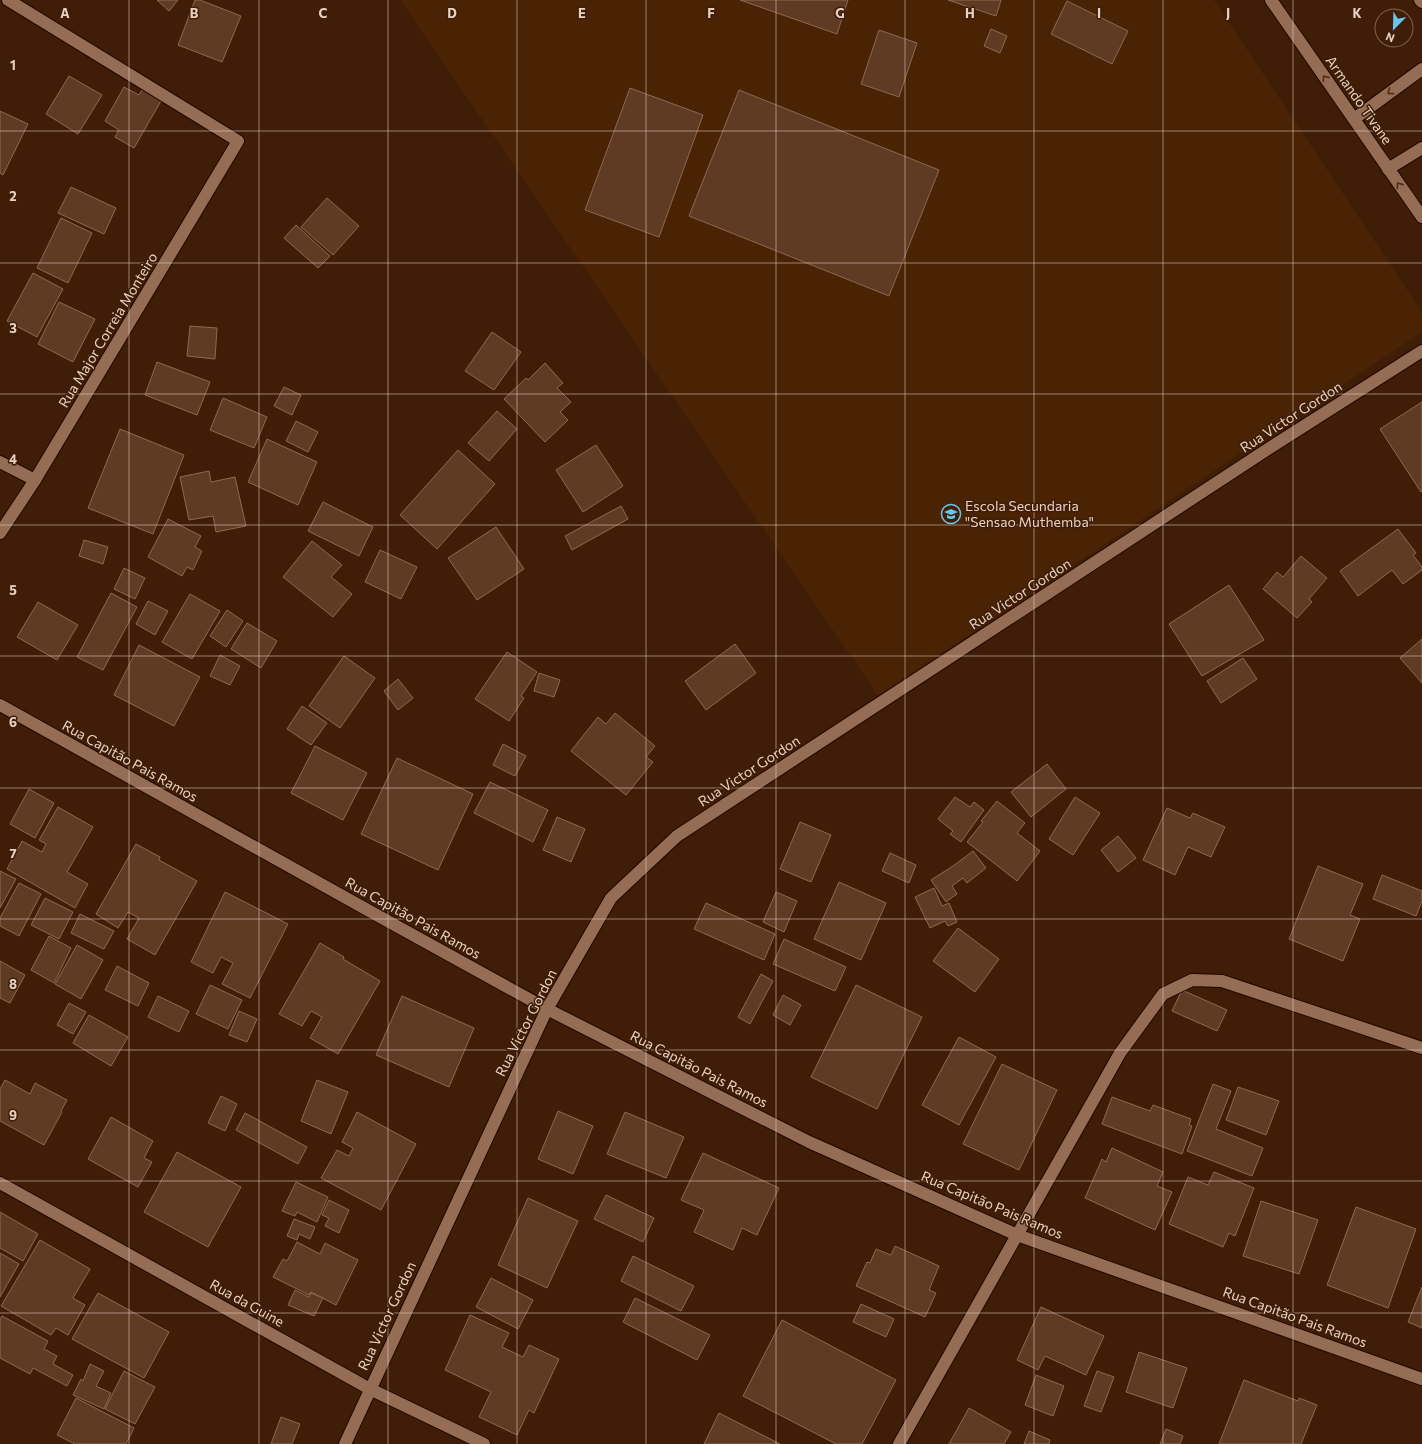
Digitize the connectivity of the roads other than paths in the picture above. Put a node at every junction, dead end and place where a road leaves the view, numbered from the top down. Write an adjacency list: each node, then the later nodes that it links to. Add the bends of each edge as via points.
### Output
1 (8, 0): 10 (street, Rua Major Correia Monteiro, via 238,141)
2 (1271, 0): 4 (street, Armando Tivane, one-way to 2)
3 (1422, 69): 4 (street, one-way to 4)
4 (1354, 119): 6 (street, Armando Tivane)
5 (1422, 148): 6 (street)
6 (1388, 169): 7 (street, Armando Tivane, one-way to 6)
7 (1422, 217)
8 (1422, 351): 13 (street, Rua Victor Gordon, via 677,836 611,898)
9 (0, 462): 10 (street)
10 (35, 480): 11 (street, Rua Major Correia Monteiro)
11 (0, 533)
12 (0, 705): 13 (street, Rua Capitão Pais Ramos)
13 (547, 1009): 16 (street, Rua Capitão Pais Ramos, via 809,1142); 18 (street, Rua Victor Gordon)
14 (1422, 1048): 16 (street, via 1222,981 1192,980 1163,994 1120,1053)
15 (0, 1183): 18 (street, Rua da Guine)
16 (1017, 1235): 17 (street, Rua Capitão Pais Ramos); 21 (street)
17 (1422, 1378)
18 (370, 1389): 19 (street, Rua Victor Gordon); 20 (street, Rua da Guine)
19 (345, 1444)
20 (484, 1444)
21 (899, 1444)

